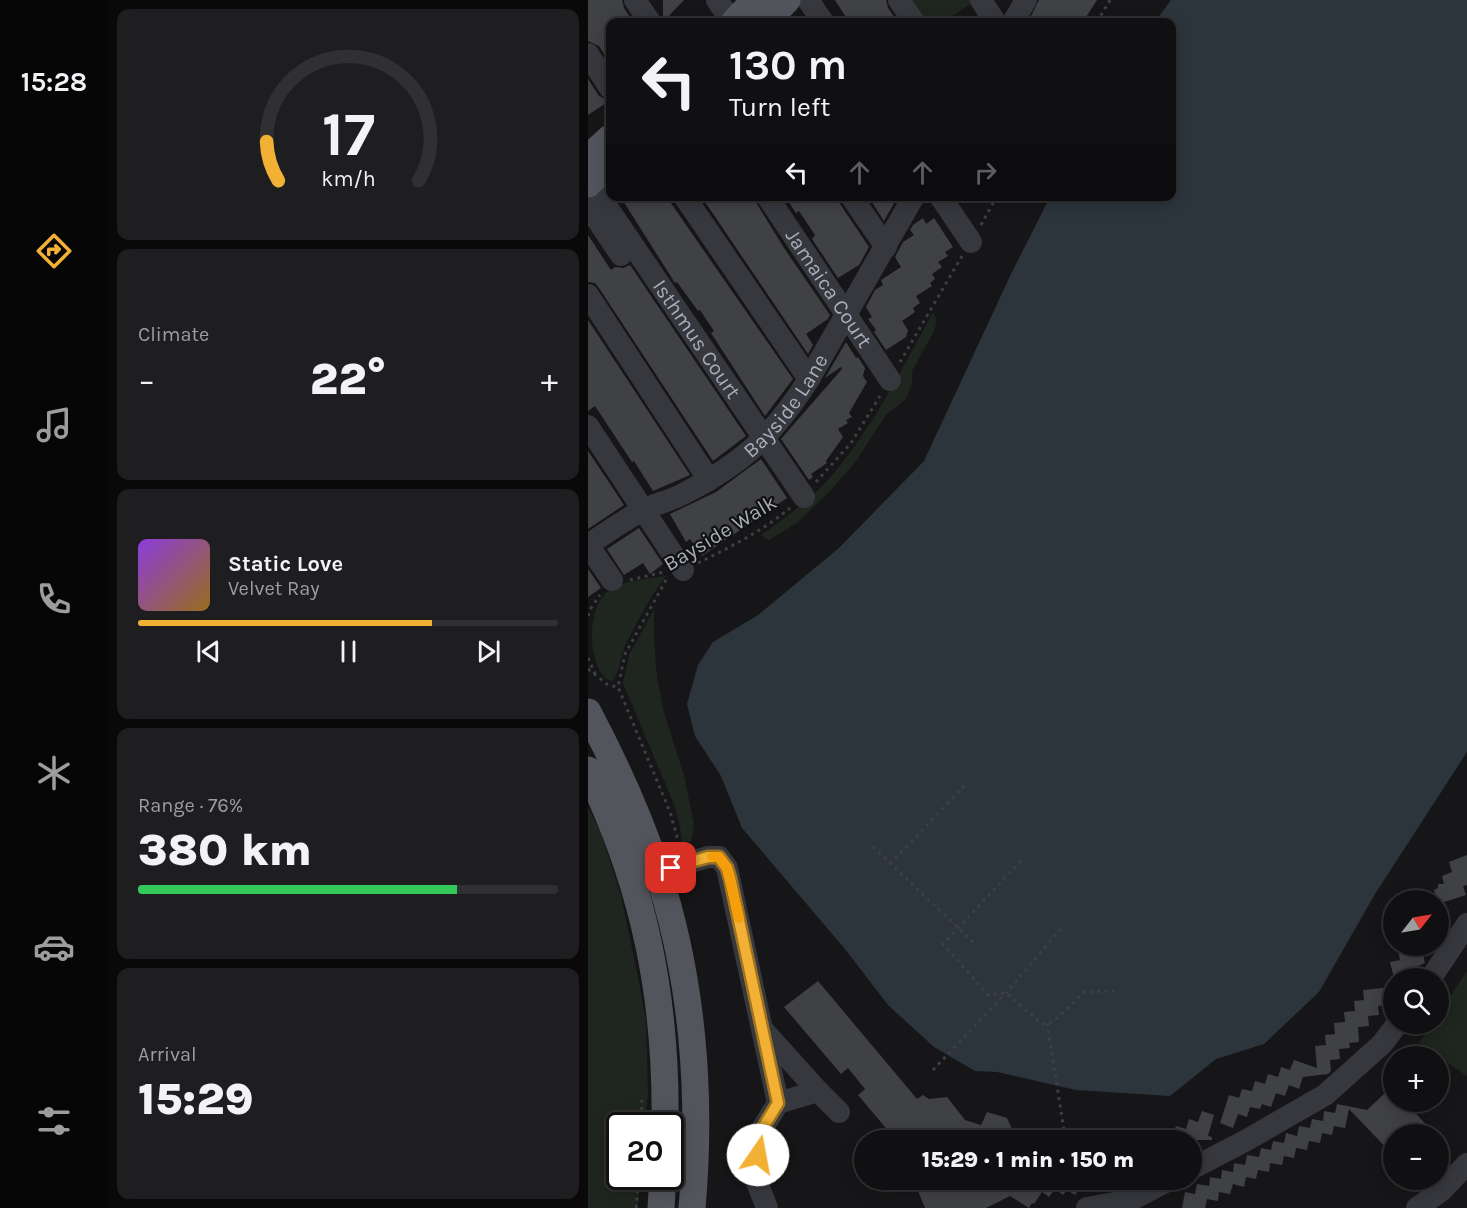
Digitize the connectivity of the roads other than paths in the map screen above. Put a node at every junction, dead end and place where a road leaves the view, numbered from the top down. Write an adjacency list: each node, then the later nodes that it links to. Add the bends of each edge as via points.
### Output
1 (635, 0): 9 (street)
2 (717, 0): 10 (street)
3 (755, 0): 11 (main road)
4 (787, 0): 12 (main road)
5 (808, 0): 13 (street)
6 (899, 0): 14 (street)
7 (981, 0): 15 (street)
8 (1026, 0): 16 (street)
9 (647, 18)
10 (730, 18)
11 (737, 18)
12 (770, 18)
13 (820, 18)
14 (911, 18)
15 (993, 18)
16 (1015, 18)
17 (588, 54): 18 (street)
18 (606, 82)
19 (606, 146): 21 (main road)
20 (606, 167): 21 (main road)
21 (589, 182): 29 (street); 35 (street, Isthmus Court)
22 (687, 201): 32 (street)
23 (770, 201): 31 (street, Jamaica Court)
24 (854, 201): 28 (street)
25 (911, 201): 28 (street, Bayside Lane)
26 (943, 201): 27 (street)
27 (971, 242)
28 (886, 247): 31 (street, Bayside Lane)
29 (621, 255)
30 (588, 295): 36 (street)
31 (847, 315): 32 (street, Bayside Lane); 33 (street, Jamaica Court)
32 (809, 379): 35 (street, Bayside Lane)
33 (890, 380)
34 (588, 426): 38 (street)
35 (765, 438): 36 (street, Bayside Lane); 37 (street, Isthmus Court)
36 (709, 480): 38 (street, Bayside Lane)
37 (804, 497)
38 (644, 509): 39 (street, Bayside Lane); 40 (street)
39 (588, 545): 41 (street)
40 (683, 570)
41 (612, 580)
42 (590, 721): 44 (main road, via 635,810)
43 (588, 770): 44 (main road, via 612,824)
44 (645, 875): 47 (street, via 719,857 727,868); 51 (main road, via 663,1052); 58 (main road, via 676,940 690,1022 696,1128)
45 (1465, 932): 46 (street)
46 (1438, 968)
47 (763, 1029): 49 (street); 50 (street)
48 (1390, 1034): 53 (street, via 1325,1095)
49 (818, 1091): 50 (street); 52 (street)
50 (778, 1103): 59 (street, via 761,1131 754,1177)
51 (664, 1112)
52 (839, 1112)
53 (1202, 1163)
54 (1467, 1164): 61 (street, via 1441,1191)
55 (662, 1190): 57 (main road)
56 (1150, 1190): 60 (street, via 1131,1200)
57 (661, 1208)
58 (692, 1208)
59 (767, 1208)
60 (1087, 1208)
61 (1417, 1208)

